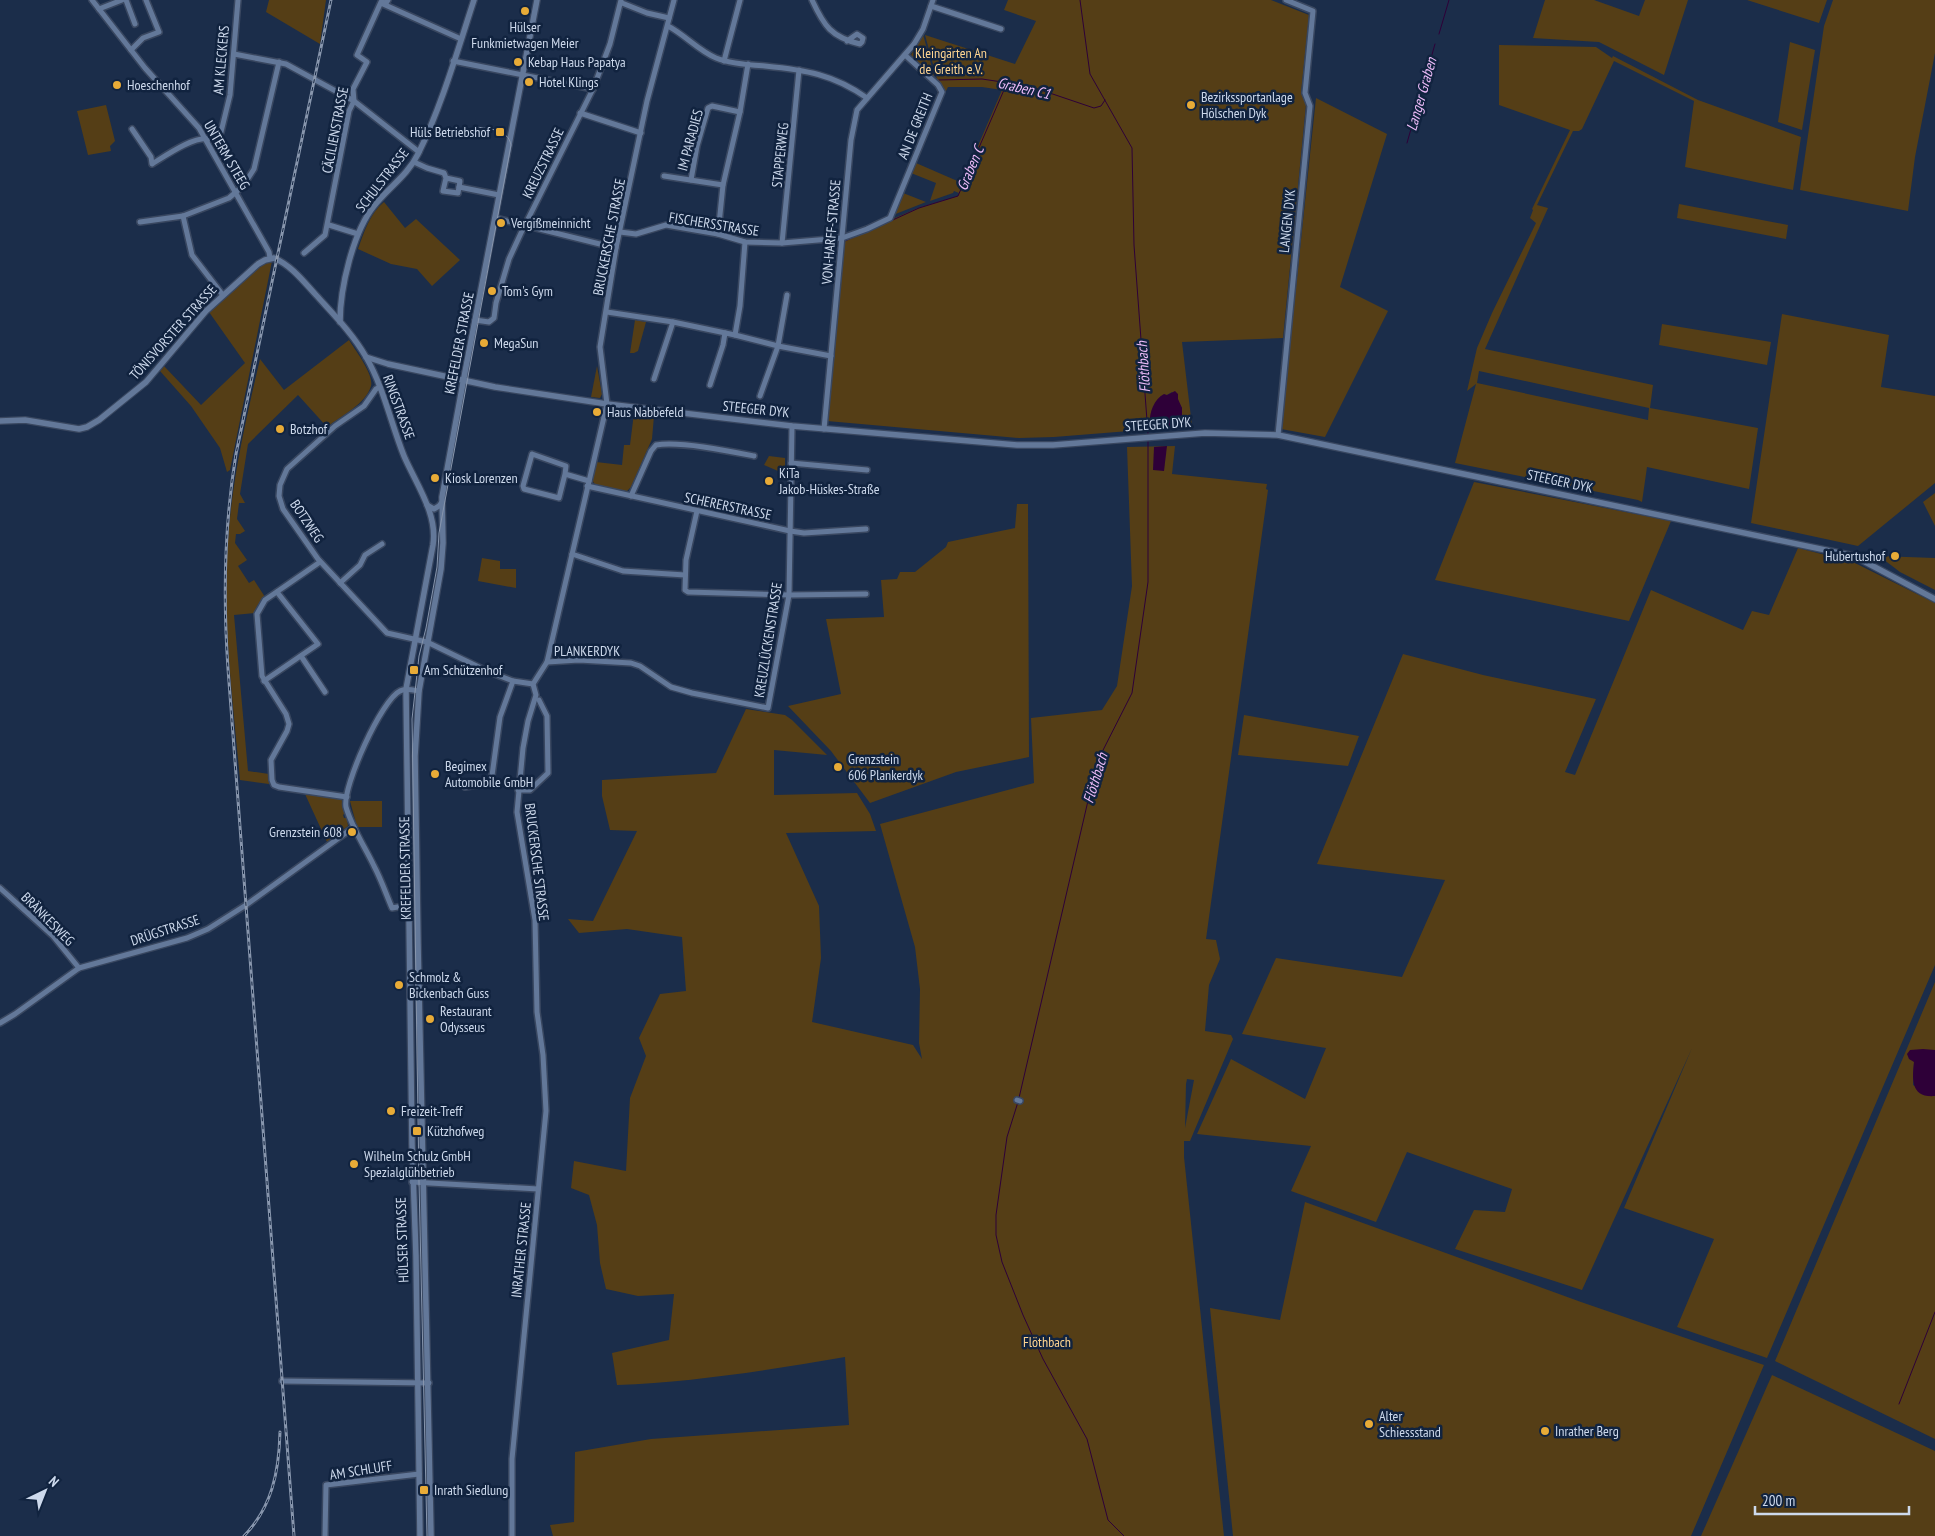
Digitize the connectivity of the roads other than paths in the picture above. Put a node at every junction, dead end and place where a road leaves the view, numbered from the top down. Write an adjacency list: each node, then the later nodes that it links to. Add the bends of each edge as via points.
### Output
1 (92, 0): 16 (street, UNTERM STEEG)
2 (124, 0): 16 (street); 18 (street)
3 (146, 0): 23 (street, via 158,32 143,38)
4 (238, 0): 24 (street, AM KLECKERS)
5 (388, 0): 13 (street)
6 (474, 0): 21 (street, SCHULSTRASSE)
7 (537, 0): 31 (street, KREFELDER STRASSE)
8 (674, 0): 17 (street, BRUCKERSCHE STRASSE)
9 (740, 0): 27 (street)
10 (812, 0): 22 (street, via 825,25)
11 (933, 0): 15 (street, VON-HARFF-STRASSE)
12 (1286, 0): 84 (street, LANGEN DYK, via 1313,11 1305,93 1310,106)
13 (381, 2): 21 (street); 34 (street, CÄCILIENSTRASSE, via 357,55 367,62 353,89)
14 (622, 2): 17 (street); 32 (street, KREUZSTRASSE)
15 (931, 6): 20 (street); 25 (street, VON-HARFF-STRASSE, via 923,29)
16 (99, 9): 23 (street, UNTERM STEEG)
17 (669, 18): 19 (street, BRUCKERSCHE STRASSE)
18 (135, 24)
19 (668, 26): 27 (street); 38 (street, BRUCKERSCHE STRASSE, via 654,71)
20 (1001, 29)
21 (461, 39): 26 (street, SCHULSTRASSE)
22 (847, 41)
23 (131, 50): 39 (street, UNTERM STEEG, via 199,128)
24 (234, 54): 28 (street); 39 (street, AM KLECKERS, via 230,95 221,132 210,139)
25 (905, 55): 33 (street, VON-HARFF-STRASSE); 51 (street, AN DE GREITH, via 942,92)
26 (453, 61): 31 (street); 40 (street, SCHULSTRASSE)
27 (724, 61): 29 (street)
28 (280, 62): 34 (street); 47 (street, via 254,169)
29 (748, 64): 30 (street); 35 (street)
30 (799, 70): 33 (street, via 819,73); 60 (street, STAPPERWEG)
31 (523, 75): 32 (street); 48 (street, KREFELDER STRASSE)
32 (593, 89): 36 (street, KREUZSTRASSE)
33 (866, 98): 58 (street, VON-HARFF-STRASSE, via 857,110 851,140)
34 (354, 101): 40 (street); 54 (street, CÄCILIENSTRASSE, via 349,111)
35 (740, 112): 44 (street, IM PARADIES, via 709,106); 45 (street)
36 (580, 113): 38 (street); 53 (street, KREUZSTRASSE)
37 (132, 129): 39 (street, via 151,157 152,164)
38 (641, 133): 55 (street, BRUCKERSCHE STRASSE)
39 (204, 138): 47 (street, UNTERM STEEG)
40 (419, 152): 41 (street, SCHULSTRASSE)
41 (414, 162): 43 (street, via 444,173); 56 (street, SCHULSTRASSE, via 375,204)
42 (664, 176): 44 (street, IM PARADIES)
43 (446, 178): 46 (street, via 460,181); 46 (street, via 443,190 458,193)
44 (691, 180): 45 (street, IM PARADIES)
45 (723, 185): 57 (street)
46 (459, 187): 48 (street)
47 (236, 193): 49 (street); 63 (street, UNTERM STEEG, via 270,252)
48 (499, 195): 50 (street, KREFELDER STRASSE)
49 (183, 216): 52 (street); 64 (street, via 192,255)
50 (495, 218): 53 (street); 67 (street, KREFELDER STRASSE)
51 (890, 218): 58 (street, FISCHERSSTRASSE)
52 (140, 222)
53 (525, 224): 61 (street); 67 (street, KREUZSTRASSE, via 509,259 494,318 489,322)
54 (328, 225): 56 (street); 62 (street, CÄCILIENSTRASSE, via 326,235)
55 (620, 232): 57 (street, FISCHERSSTRASSE, via 636,234 666,225); 61 (street, BRUCKERSCHE STRASSE)
56 (358, 234): 68 (street, SCHULSTRASSE, via 349,264)
57 (718, 234): 59 (street, FISCHERSSTRASSE)
58 (842, 238): 60 (street, FISCHERSSTRASSE); 73 (street, VON-HARFF-STRASSE)
59 (745, 242): 60 (street, FISCHERSSTRASSE); 71 (street)
60 (782, 243)
61 (616, 248): 66 (street, BRUCKERSCHE STRASSE)
62 (304, 253)
63 (270, 258): 64 (street, TÖNISVORSTER STRASSE); 68 (street, via 290,268)
64 (222, 294): 81 (street, TÖNISVORSTER STRASSE, via 146,382 111,412 87,427 69,429 25,420)
65 (788, 295): 72 (street)
66 (607, 312): 69 (street); 80 (street, BRUCKERSCHE STRASSE, via 600,347)
67 (476, 320): 76 (street, KREFELDER STRASSE)
68 (340, 322): 74 (street, RINGSTRASSE)
69 (673, 322): 70 (street); 75 (street)
70 (724, 333): 71 (street); 77 (street)
71 (735, 335): 72 (street)
72 (778, 346): 73 (street); 79 (street)
73 (831, 356): 83 (street, VON-HARFF-STRASSE)
74 (366, 357): 76 (street, STEEGER DYK); 78 (street, RINGSTRASSE)
75 (654, 379)
76 (464, 380): 80 (street, STEEGER DYK); 91 (street, KREFELDER STRASSE)
77 (710, 385)
78 (380, 387): 92 (street, RINGSTRASSE); 99 (street, BOTZWEG, via 364,406 335,426 291,465 281,480 279,496 283,509)
79 (760, 396)
80 (607, 404): 82 (street, STEEGER DYK); 89 (street, BRUCKERSCHE STRASSE)
81 (0, 421)
82 (792, 426): 83 (street, STEEGER DYK); 86 (street, KREUZLÜCKENSTRASSE)
83 (824, 429): 84 (street, STEEGER DYK, via 1017,445 1205,433)
84 (1278, 435): 105 (street, STEEGER DYK, via 1854,556)
85 (754, 456): 90 (street, via 656,445)
86 (791, 463): 87 (street); 95 (street, KREUZLÜCKENSTRASSE)
87 (867, 470)
88 (566, 474): 88 (street, via 566,466 532,454 524,489 559,498); 89 (street)
89 (588, 484): 90 (street, SCHERERSTRASSE); 98 (street, BRUCKERSCHE STRASSE)
90 (631, 496): 93 (street, SCHERERSTRASSE)
91 (442, 502): 92 (street, via 434,509); 107 (street, KREFELDER STRASSE, via 441,569)
92 (426, 505): 96 (street, RINGSTRASSE)
93 (697, 510): 95 (street, SCHERERSTRASSE); 100 (street)
94 (866, 529): 95 (street, SCHERERSTRASSE)
95 (790, 532): 104 (street, KREUZLÜCKENSTRASSE)
96 (435, 535): 106 (street, KREFELDER STRASSE)
97 (382, 544): 101 (street, via 365,555 360,565)
98 (572, 554): 100 (street, via 623,571); 109 (street, BRUCKERSCHE STRASSE)
99 (320, 562): 101 (street, BOTZWEG); 102 (street)
100 (685, 575): 104 (street, via 685,590 688,592)
101 (340, 583): 106 (street, BOTZWEG, via 387,633)
102 (277, 592): 108 (street, via 317,642); 111 (street, via 265,600 257,614 260,670)
103 (866, 594): 104 (street)
104 (789, 595): 117 (street, KREUZLÜCKENSTRASSE)
105 (1935, 599)
106 (415, 640): 107 (street, BOTZWEG); 113 (street, KREFELDER STRASSE)
107 (427, 642): 110 (street, via 474,666); 114 (street, KREFELDER STRASSE)
108 (301, 656): 111 (street); 115 (street)
109 (547, 662): 112 (street, BRUCKERSCHE STRASSE); 117 (street, PLANKERDYK, via 631,663 670,687)
110 (513, 680): 112 (street); 118 (street, via 500,717 491,783)
111 (264, 681): 120 (street, via 289,724 271,760 274,785)
112 (533, 684): 116 (street, BRUCKERSCHE STRASSE)
113 (406, 689): 114 (street); 120 (street, via 398,692 378,719 350,779); 123 (street, KREFELDER STRASSE)
114 (419, 691): 128 (street, KREFELDER STRASSE, via 415,756)
115 (325, 692)
116 (537, 698): 119 (street, BRUCKERSCHE STRASSE, via 528,721); 119 (street, BRUCKERSCHE STRASSE, via 547,716 548,773 530,790)
117 (768, 708)
118 (465, 787)
119 (518, 790): 125 (street, BRUCKERSCHE STRASSE, via 517,812 535,920)
120 (347, 797): 121 (street, via 346,805)
121 (354, 827): 123 (street, via 392,908); 126 (street, DRÜGSTRASSE, via 208,929 187,938)
122 (0, 888): 126 (street, BRÄNKESWEG, via 53,936)
123 (408, 905): 124 (street, KREFELDER STRASSE)
124 (409, 946): 129 (street, HÜLSER STRASSE)
125 (535, 967): 131 (street, INRATHER STRASSE, via 546,1111)
126 (79, 968): 127 (street, DRÜGSTRASSE)
127 (0, 1023)
128 (421, 1045): 130 (street, HÜLSER STRASSE)
129 (412, 1182): 130 (street); 133 (street, HÜLSER STRASSE)
130 (424, 1182): 131 (street); 134 (street, HÜLSER STRASSE)
131 (538, 1189): 139 (street, INRATHER STRASSE, via 512,1459)
132 (282, 1381): 133 (street)
133 (417, 1382): 134 (street); 135 (street, HÜLSER STRASSE)
134 (428, 1383): 138 (street, HÜLSER STRASSE)
135 (419, 1474): 136 (street, AM SCHLUFF, via 328,1484 325,1487); 137 (street, HÜLSER STRASSE)
136 (325, 1536)
137 (420, 1536)
138 (432, 1536)
139 (512, 1536)

